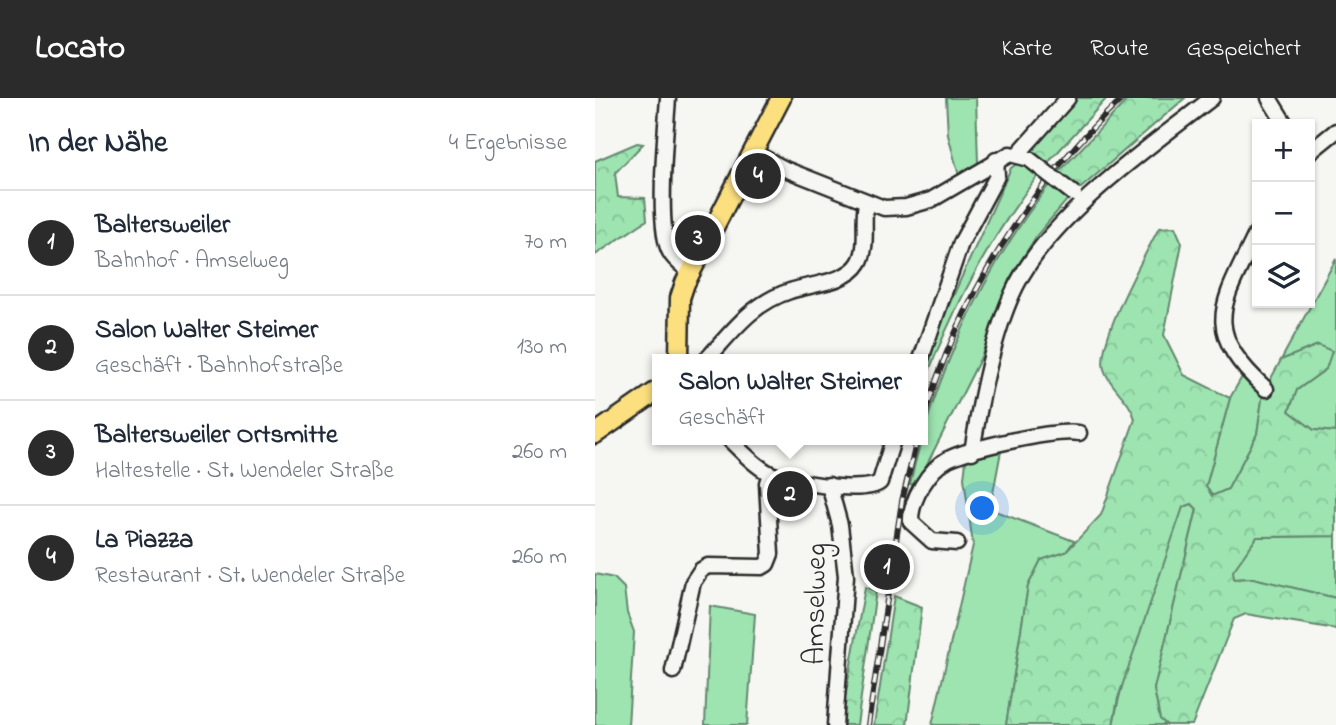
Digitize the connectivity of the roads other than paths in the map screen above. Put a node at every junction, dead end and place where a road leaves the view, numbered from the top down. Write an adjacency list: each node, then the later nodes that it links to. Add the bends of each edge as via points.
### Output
1 (668, 98): 15 (street, via 663,199 667,247)
2 (781, 98): 9 (main road)
3 (1068, 98): 10 (street)
4 (1212, 98): 12 (street)
5 (1269, 98): 6 (street)
6 (1282, 119)
7 (1336, 131): 8 (street)
8 (1315, 148)
9 (754, 153): 13 (street); 15 (main road)
10 (1023, 156): 11 (street); 12 (street, bridge)
11 (996, 160): 13 (street, via 931,200 906,207); 18 (street, via 997,176 961,243)
12 (1079, 198): 25 (street, via 1017,285 1005,312)
13 (866, 204): 17 (street, via 862,259 854,269 767,301 740,320)
14 (1252, 243): 19 (street, via 1227,296 1221,321 1236,357)
15 (689, 271): 16 (main road, via 680,298)
16 (679, 354)
17 (710, 354)
18 (923, 354)
19 (1266, 389)
20 (652, 394): 22 (main road)
21 (1079, 433): 25 (street, via 1056,432)
22 (595, 434)
23 (736, 445): 26 (street)
24 (891, 445): 27 (street, via 876,486)
25 (972, 452): 28 (street, via 947,460 931,472 911,516 932,541)
26 (769, 474): 27 (street); 29 (street, via 771,554 767,564 701,570 693,582)
27 (829, 485): 30 (street, Amselweg, via 841,525 845,576)
28 (957, 543)
29 (673, 671)
30 (835, 725)

